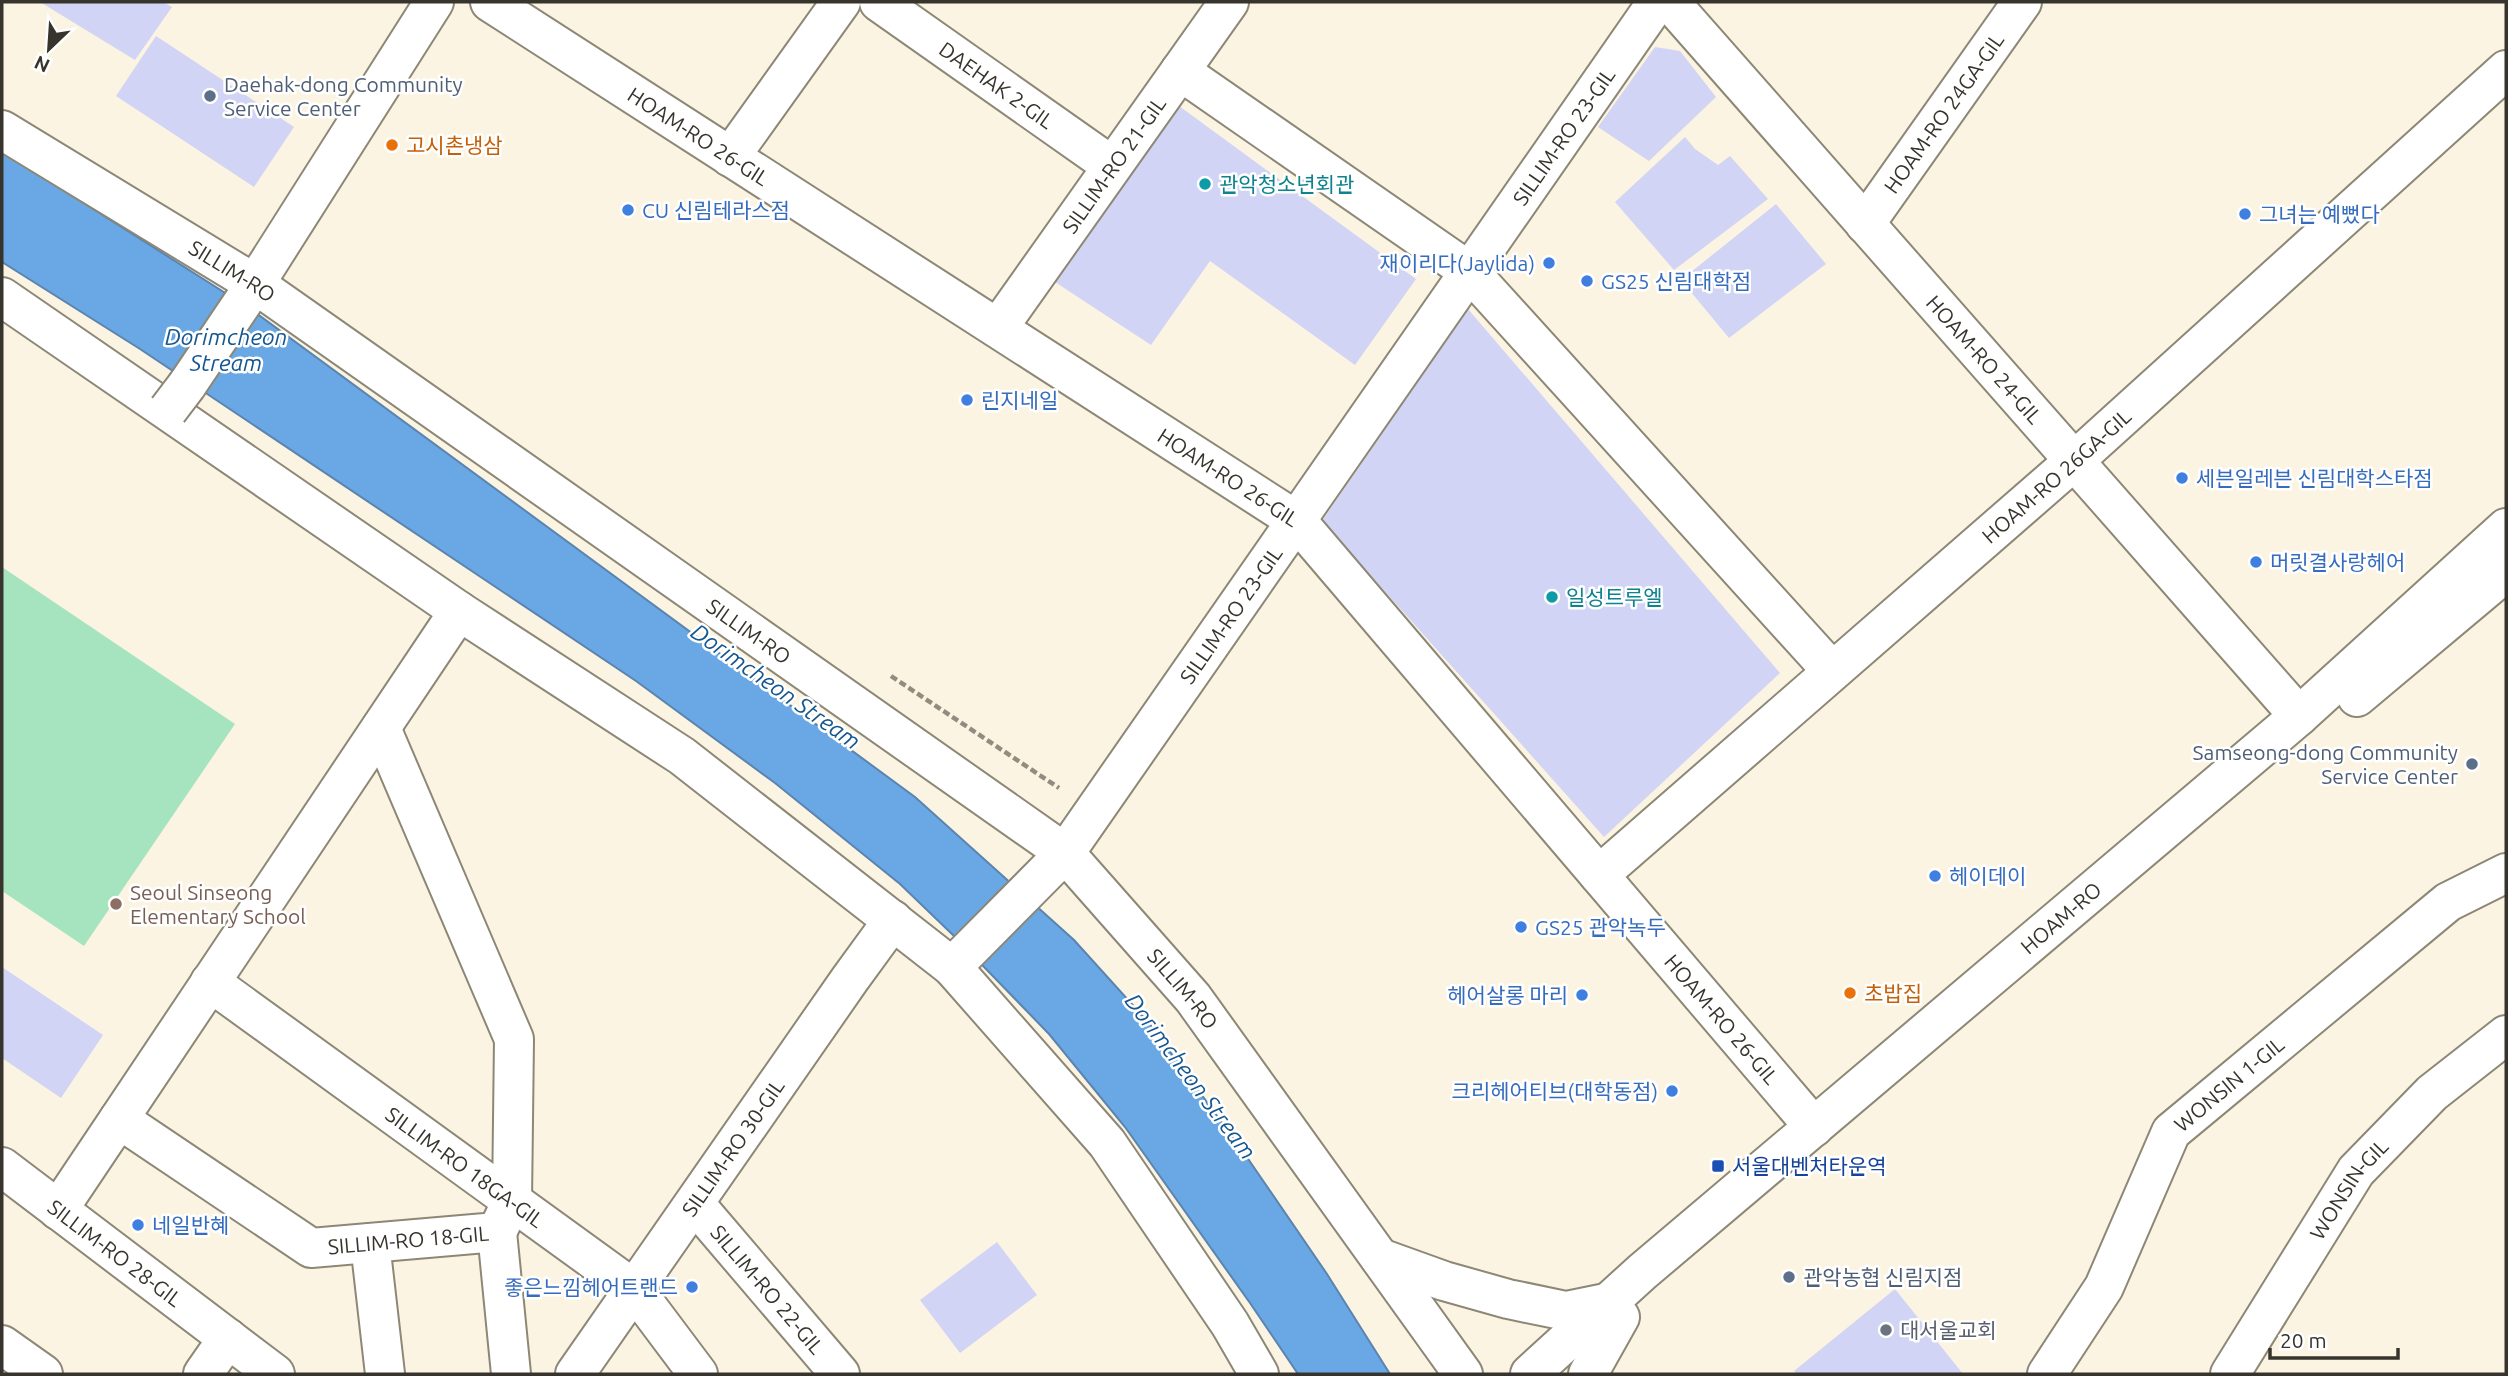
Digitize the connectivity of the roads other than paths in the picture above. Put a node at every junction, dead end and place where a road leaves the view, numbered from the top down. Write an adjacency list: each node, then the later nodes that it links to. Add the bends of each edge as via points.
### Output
1 (434, 2): 16 (street)
2 (489, 2): 12 (street, HOAM-RO 26-GIL)
3 (841, 2): 12 (street)
4 (879, 2): 13 (street, DAEHAK 2-GIL)
5 (1229, 2): 10 (street, SILLIM-RO 21-GIL)
6 (1657, 2): 15 (street, SILLIM-RO 23-GIL)
7 (1670, 2): 14 (street, HOAM-RO 24-GIL)
8 (2022, 2): 14 (street, HOAM-RO 24GA-GIL)
9 (2506, 70): 20 (street, HOAM-RO 26GA-GIL)
10 (1180, 72): 13 (street, SILLIM-RO 21-GIL); 15 (street)
11 (2, 130): 16 (street, SILLIM-RO)
12 (730, 157): 18 (street, HOAM-RO 26-GIL)
13 (1112, 166): 18 (street, SILLIM-RO 21-GIL)
14 (1865, 224): 20 (street, HOAM-RO 24-GIL)
15 (1469, 272): 21 (street, SILLIM-RO 23-GIL); 25 (street)
16 (255, 284): 19 (street, bridge); 28 (street, SILLIM-RO)
17 (2, 297): 19 (street)
18 (998, 328): 21 (street, HOAM-RO 26-GIL)
19 (168, 411): 24 (street)
20 (2074, 461): 25 (street, HOAM-RO 26GA-GIL); 26 (street, HOAM-RO 24-GIL)
21 (1297, 521): 28 (street, SILLIM-RO 23-GIL); 30 (street, HOAM-RO 26-GIL)
22 (2506, 528): 26 (street, HOAM-RO)
23 (2506, 572): 44 (street)
24 (459, 611): 27 (street); 31 (street, via 682,756)
25 (1832, 671): 30 (street, HOAM-RO 26GA-GIL)
26 (2299, 716): 36 (street, HOAM-RO)
27 (381, 727): 33 (street); 40 (street, SILLIM-RO 18-GIL, via 514,1040)
28 (1065, 853): 32 (street, SILLIM-RO 23-GIL); 42 (street, SILLIM-RO, via 1193,998)
29 (2506, 873): 60 (street, WONSIN 1-GIL, via 2448,902 2171,1132 2104,1287)
30 (1598, 875): 36 (street, HOAM-RO 26-GIL)
31 (893, 920): 32 (street); 38 (street, SILLIM-RO 30-GIL)
32 (958, 961): 55 (street, via 1107,1143)
33 (211, 982): 35 (street); 40 (street, SILLIM-RO 18GA-GIL)
34 (2506, 1035): 61 (street, WONSIN-GIL, via 2432,1093 2356,1171)
35 (120, 1119): 39 (street); 41 (street, SILLIM-RO 18-GIL, via 311,1248)
36 (1814, 1127): 44 (street, HOAM-RO, via 1642,1272)
37 (2, 1167): 39 (street, SILLIM-RO 28-GIL)
38 (695, 1204): 43 (street, SILLIM-RO 30-GIL); 54 (street, SILLIM-RO 22-GIL)
39 (58, 1210): 45 (street, SILLIM-RO 28-GIL)
40 (505, 1217): 41 (street, SILLIM-RO 18-GIL); 43 (street, SILLIM-RO 18GA-GIL); 51 (street)
41 (370, 1243): 50 (street)
42 (1380, 1258): 44 (street, via 1482,1292 1566,1311); 56 (street, SILLIM-RO)
43 (635, 1290): 52 (street, SILLIM-RO 30-GIL); 53 (street, SILLIM-RO 18GA-GIL)
44 (1615, 1309): 57 (street); 58 (street); 59 (street)
45 (228, 1338): 48 (street); 49 (street, SILLIM-RO 28-GIL)
46 (2, 1345): 47 (street)
47 (43, 1374)
48 (203, 1374)
49 (275, 1374)
50 (385, 1374)
51 (511, 1374)
52 (575, 1374)
53 (698, 1374)
54 (840, 1374)
55 (1259, 1374)
56 (1463, 1374)
57 (1530, 1374)
58 (1561, 1374)
59 (1588, 1374)
60 (2047, 1374)
61 (2230, 1374)

